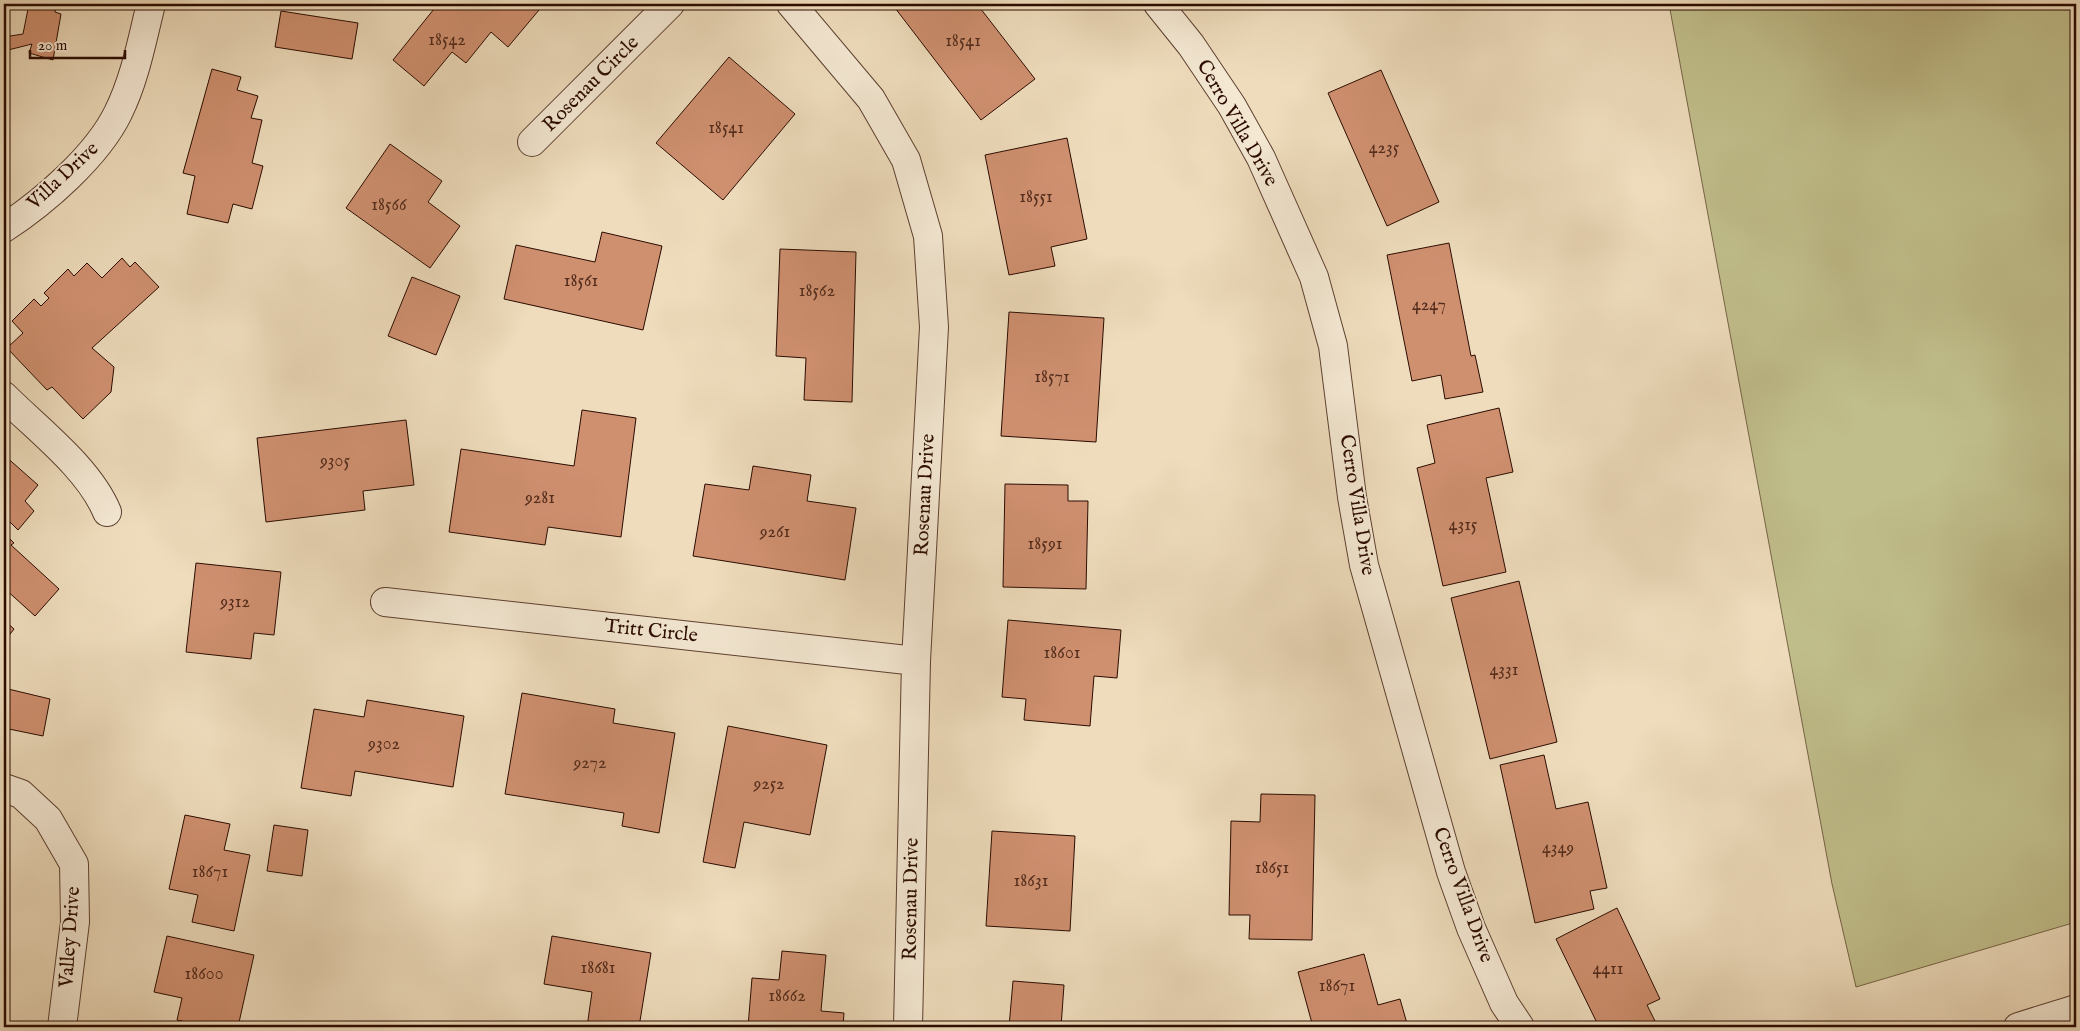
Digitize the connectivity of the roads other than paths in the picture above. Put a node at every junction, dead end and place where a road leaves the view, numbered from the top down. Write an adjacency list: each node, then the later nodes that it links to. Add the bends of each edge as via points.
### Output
1 (151, 4): 6 (street, Villa Drive, via 118,113 95,150 64,180)
2 (670, 4): 5 (street, Rosenau Circle)
3 (791, 4): 10 (street, Rosenau Drive, via 871,99 906,160 928,236 934,328)
4 (1158, 4): 15 (street, Cerro Villa Drive, via 1192,45 1232,106 1261,158 1314,277 1334,346 1352,497 1364,566 1451,872 1504,1003)
5 (532, 142)
6 (4, 228)
7 (4, 396): 8 (street, via 76,467)
8 (107, 512)
9 (385, 602): 10 (street, Tritt Circle)
10 (916, 661): 14 (street, Rosenau Drive)
11 (4, 788): 13 (street, Valley Drive, via 21,794 48,819 74,864 75,922)
12 (2076, 1009): 16 (street)
13 (62, 1027)
14 (908, 1027)
15 (1520, 1027)
16 (2018, 1027)

